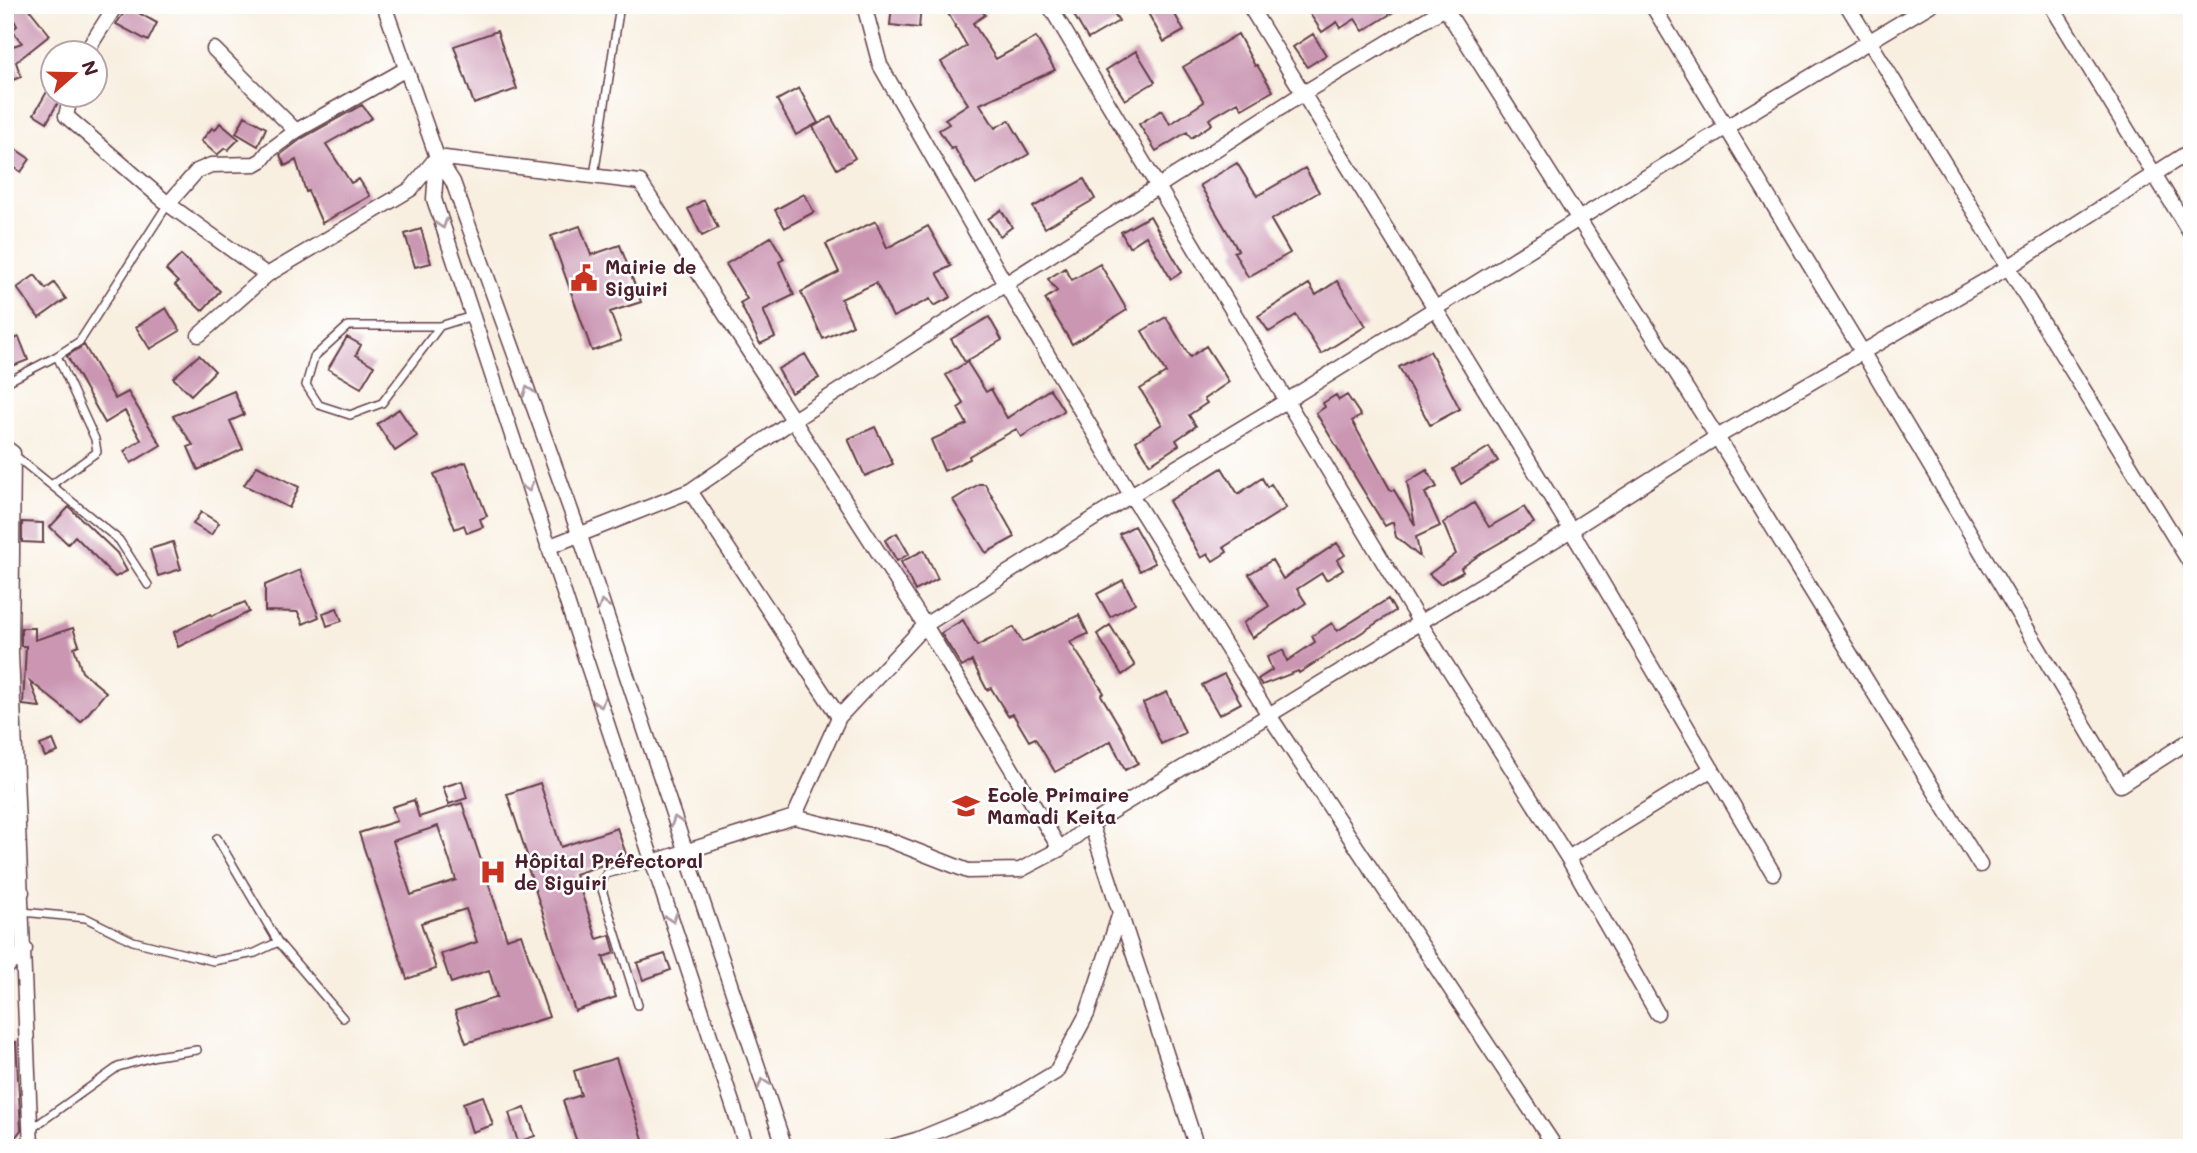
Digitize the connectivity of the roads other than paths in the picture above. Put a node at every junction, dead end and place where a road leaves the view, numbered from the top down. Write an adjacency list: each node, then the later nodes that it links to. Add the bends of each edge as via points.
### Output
1 (116, 5): 12 (street)
2 (384, 5): 15 (street)
3 (620, 5): 23 (lane)
4 (864, 5): 30 (street, via 880,65)
5 (1049, 5): 24 (street)
6 (1249, 5): 16 (street)
7 (1652, 5): 18 (street)
8 (1847, 5): 13 (street)
9 (1930, 5): 13 (street)
10 (2051, 5): 22 (street)
11 (1446, 6): 16 (street); 26 (street)
12 (95, 38)
13 (1869, 42): 18 (street); 28 (street)
14 (214, 49): 19 (street)
15 (407, 69): 19 (street); 21 (street)
16 (1302, 94): 24 (street); 31 (street)
17 (68, 108): 25 (street, via 66,116)
18 (1725, 128): 26 (street); 35 (street)
19 (296, 131): 25 (street, via 255,164 211,165 197,171)
20 (2192, 150): 22 (street)
21 (437, 157): 23 (street); 29 (street, via 411,189); 32 (street, one-way to 32, via 434,199); 46 (street, one-way to 21, via 453,182)
22 (2153, 174): 27 (street); 28 (street)
23 (594, 176): 39 (street, via 640,182)
24 (1160, 186): 30 (street); 38 (street)
25 (168, 204): 29 (street); 36 (lane, via 80,341)
26 (1578, 220): 31 (street); 40 (street)
27 (2192, 236)
28 (2007, 268): 35 (street); 48 (street)
29 (267, 275): 34 (street)
30 (1006, 285): 39 (street); 44 (street)
31 (1435, 307): 38 (street); 45 (street)
32 (472, 316): 33 (lane); 47 (street, one-way to 47)
33 (440, 326): 33 (lane, via 348,326 314,357 306,385 319,405 350,415 382,403)
34 (199, 335)
35 (1863, 353): 40 (street); 55 (street, via 2120,785)
36 (57, 356): 37 (lane); 42 (lane, via 97,452)
37 (5, 383)
38 (1288, 400): 44 (street); 50 (street)
39 (795, 419): 43 (street); 51 (street)
40 (1717, 437): 45 (street); 64 (street)
41 (9, 450): 42 (lane); 52 (street)
42 (51, 485): 49 (lane, via 119,540)
43 (690, 491): 46 (street); 54 (street)
44 (1130, 495): 51 (street); 53 (street)
45 (1571, 530): 50 (street); 56 (street)
46 (580, 536): 47 (street); 61 (street, one-way to 46)
47 (548, 547): 63 (street, one-way to 63)
48 (2192, 566)
49 (148, 585)
50 (1420, 623): 53 (street); 62 (street)
51 (925, 625): 54 (street); 60 (street)
52 (8, 656): 67 (street)
53 (1269, 715): 58 (street); 83 (street)
54 (839, 717): 57 (street)
55 (2192, 739)
56 (1712, 769): 62 (street); 65 (street)
57 (794, 817): 60 (street, via 886,839 968,871 1020,870); 61 (street)
58 (1091, 824): 60 (street); 69 (street)
59 (217, 838): 70 (lane)
60 (1060, 849)
61 (686, 851): 63 (street); 80 (street, one-way to 61)
62 (1568, 859): 74 (street)
63 (653, 862): 73 (lane, via 606,874 600,883); 79 (street, one-way to 79)
64 (1980, 865)
65 (1773, 873)
66 (5, 877): 67 (street)
67 (22, 891): 68 (street)
68 (22, 912): 70 (lane, via 86,918 133,941 213,961); 71 (street)
69 (1120, 913): 81 (street, via 1087,1014 1056,1072 999,1106); 82 (street)
70 (278, 943): 75 (lane)
71 (25, 949): 72 (street); 77 (street)
72 (5, 969)
73 (638, 1005)
74 (1657, 1013)
75 (343, 1018)
76 (197, 1050): 77 (lane, via 118,1068)
77 (31, 1130): 78 (street)
78 (31, 1148)
79 (747, 1148)
80 (785, 1148)
81 (888, 1148)
82 (1197, 1148)
83 (1556, 1148)

